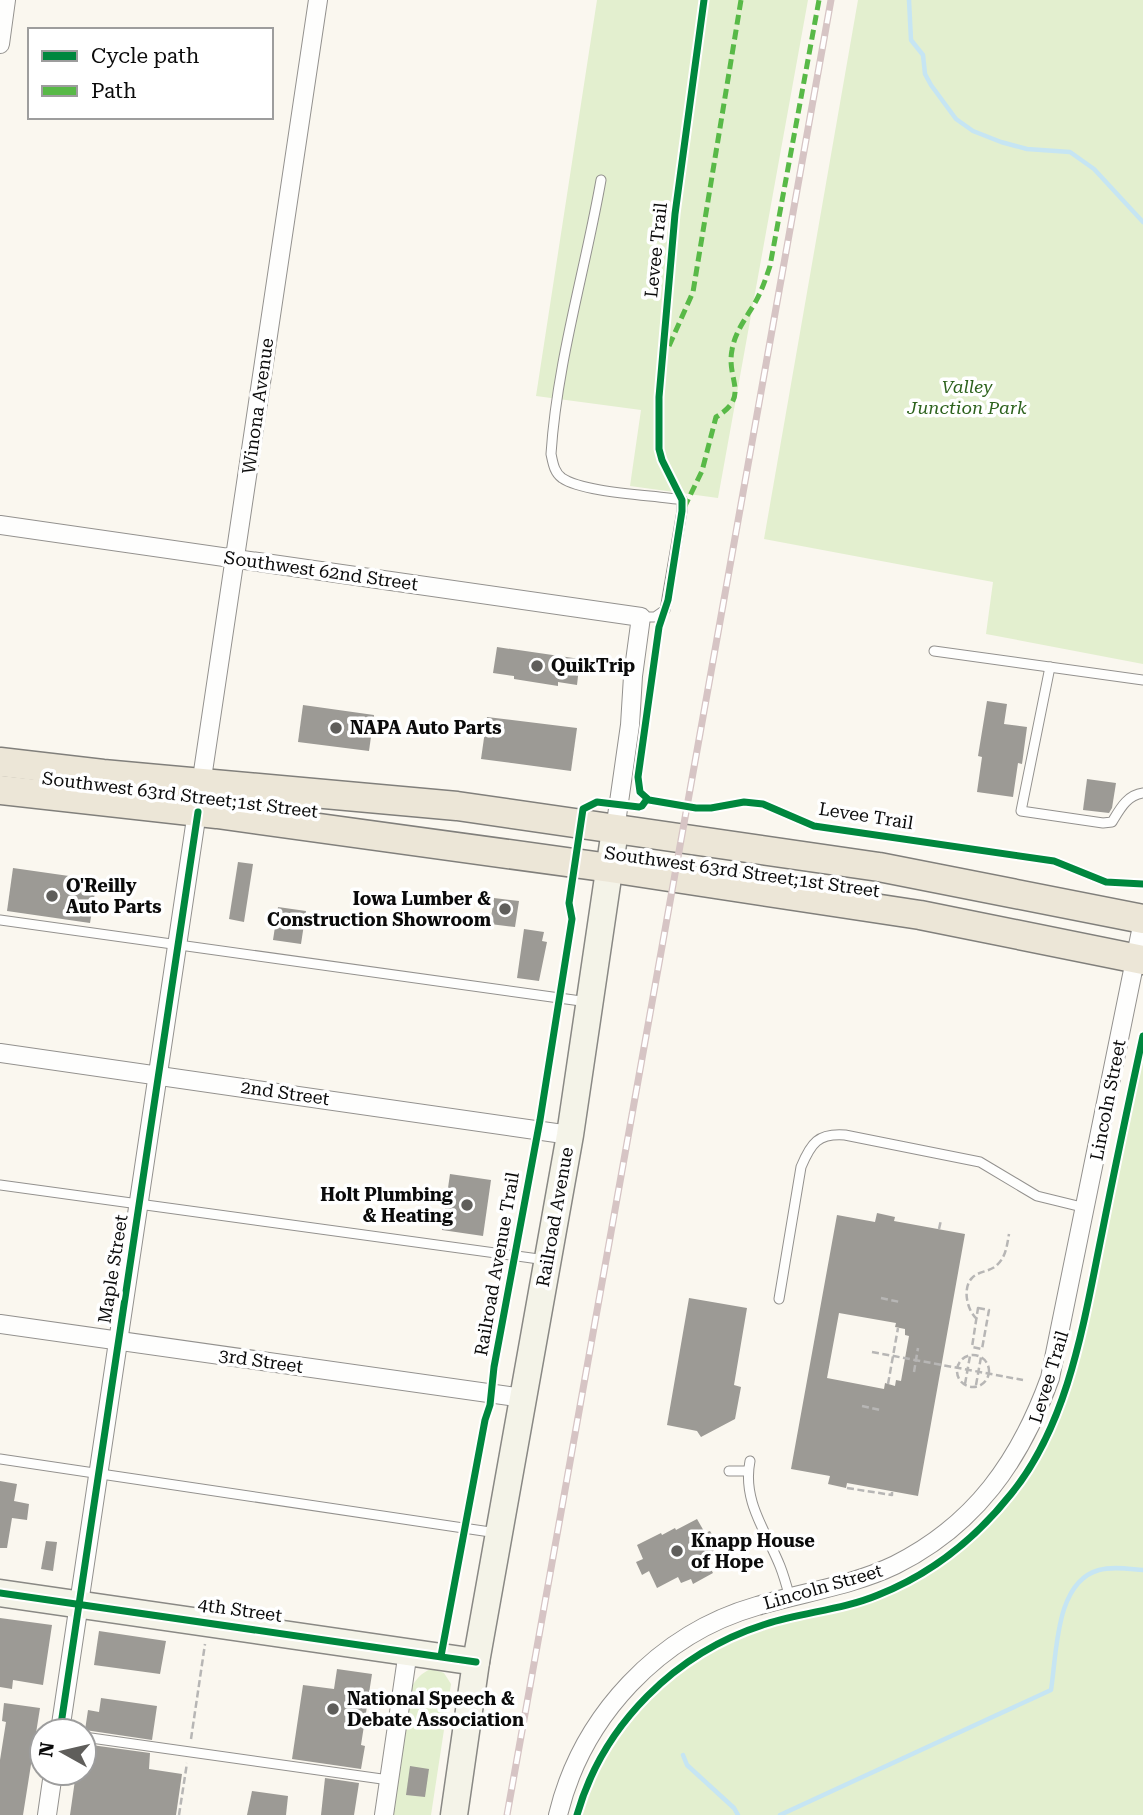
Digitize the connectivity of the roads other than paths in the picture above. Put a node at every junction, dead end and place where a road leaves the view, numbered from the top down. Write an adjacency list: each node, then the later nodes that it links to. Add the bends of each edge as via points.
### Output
1 (6, 0): 3 (street)
2 (318, 0): 6 (street, Winona Avenue)
3 (0, 44)
4 (601, 180): 7 (lane, via 569,329 551,454 560,477 571,482 682,500 667,604 662,614)
5 (0, 525): 6 (street, Southwest 62nd Street)
6 (236, 558): 7 (street, Southwest 62nd Street); 12 (street, Winona Avenue)
7 (641, 617): 16 (street, Railroad Avenue)
8 (934, 651): 9 (lane)
9 (1051, 667): 10 (lane); 14 (lane, via 1021,811 1112,822 1126,801)
10 (1143, 680)
11 (0, 762): 12 (main road, Southwest 63rd Street;1st Street)
12 (202, 783): 15 (street, Winona Avenue); 16 (main road, Southwest 63rd Street;1st Street, via 457,806)
13 (0, 790): 15 (main road, Southwest 63rd Street;1st Street)
14 (1143, 793)
15 (198, 812): 17 (main road, Southwest 63rd Street;1st Street); 20 (street, Maple Street)
16 (615, 830): 17 (main road, Railroad Avenue); 19 (main road, Southwest 63rd Street;1st Street, via 879,867)
17 (610, 868): 21 (main road, Southwest 63rd Street;1st Street, via 920,915); 22 (main road, Railroad Avenue)
18 (0, 920): 20 (lane)
19 (1143, 920): 21 (street, Lincoln Street)
20 (178, 946): 22 (lane); 24 (street, Maple Street)
21 (1139, 959): 28 (street, Lincoln Street)
22 (590, 1002): 25 (main road, Railroad Avenue)
23 (0, 1053): 24 (street, 2nd Street)
24 (158, 1075): 25 (street, 2nd Street); 27 (street, Maple Street)
25 (570, 1135): 29 (main road, Railroad Avenue)
26 (0, 1185): 27 (lane)
27 (139, 1204): 29 (lane); 32 (street, Maple Street)
28 (1086, 1208): 30 (lane, via 1037,1196 980,1162 831,1134 818,1138 801,1167); 41 (street, Lincoln Street, via 1050,1378 1018,1452 993,1485 967,1515 898,1563 873,1575)
29 (547, 1260): 33 (main road, Railroad Avenue)
30 (779, 1299)
31 (0, 1324): 32 (street, 3rd Street)
32 (119, 1340): 33 (street, 3rd Street); 38 (street, Maple Street)
33 (523, 1398): 39 (main road, Railroad Avenue)
34 (0, 1459): 38 (lane)
35 (750, 1461): 37 (lane)
36 (729, 1471): 37 (lane)
37 (748, 1471): 41 (lane, via 755,1515)
38 (99, 1472): 39 (lane); 42 (street, Maple Street)
39 (499, 1533): 44 (main road, Railroad Avenue)
40 (0, 1593): 42 (main road, 4th Street)
41 (790, 1598): 52 (street, Lincoln Street, via 756,1606 694,1632 642,1671 604,1715 576,1759)
42 (79, 1604): 43 (main road, 4th Street); 45 (street, Maple Street)
43 (408, 1651): 44 (main road, 4th Street); 47 (street)
44 (476, 1662): 51 (main road, Railroad Avenue)
45 (62, 1717)
46 (98, 1739): 47 (lane)
47 (389, 1780): 50 (street)
48 (51, 1787): 49 (street)
49 (47, 1815)
50 (384, 1815)
51 (454, 1815)
52 (558, 1815)

